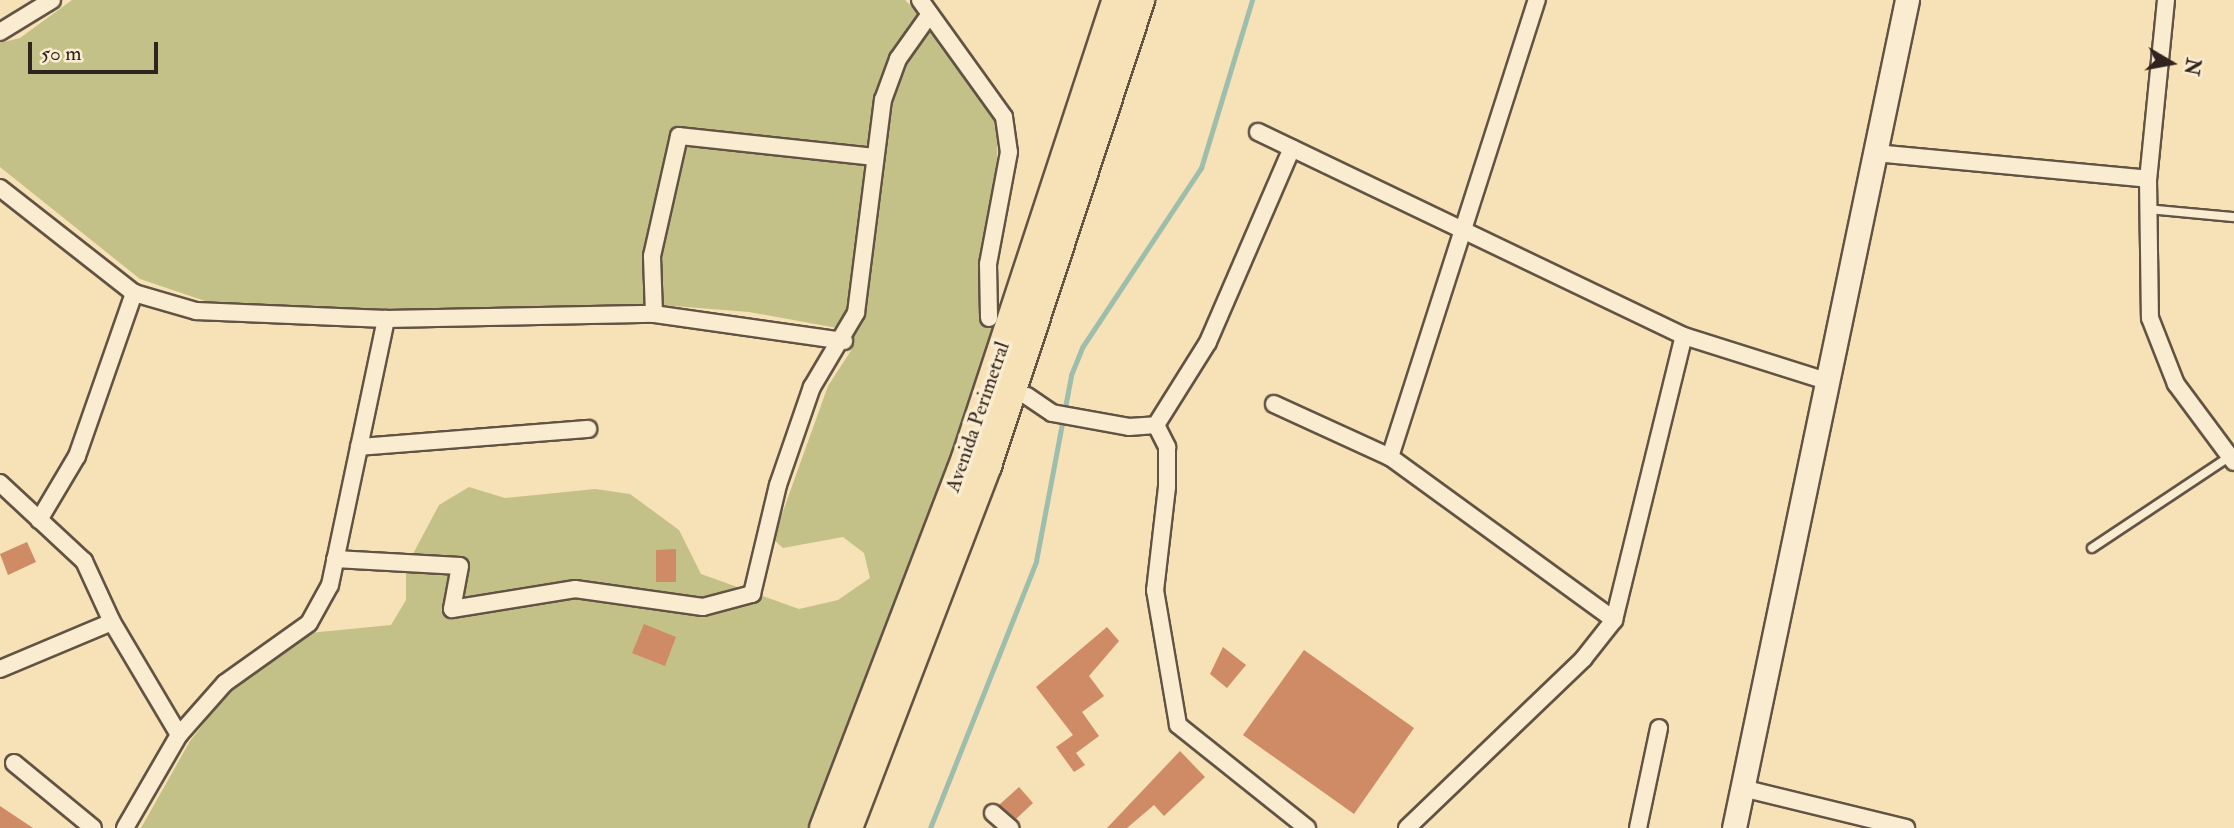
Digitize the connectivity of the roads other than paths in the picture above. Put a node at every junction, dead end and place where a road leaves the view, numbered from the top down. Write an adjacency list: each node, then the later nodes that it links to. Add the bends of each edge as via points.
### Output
1 (52, 0): 9 (street)
2 (920, 0): 8 (street)
3 (1116, 0): 47 (main road, Avenida Perimetral, via 965,458)
4 (1141, 0): 48 (main road, Avenida Perimetral, via 988,467)
5 (1537, 0): 18 (street)
6 (1906, 0): 12 (street)
7 (2166, 0): 14 (street)
8 (930, 14): 13 (street, via 898,59); 21 (street, via 1004,117 1009,152 988,264)
9 (0, 32)
10 (1258, 132): 11 (street)
11 (1292, 148): 18 (street); 28 (street, via 1208,342)
12 (1875, 153): 14 (street); 25 (street)
13 (874, 157): 20 (street, via 679,136 652,256); 24 (street, via 865,261)
14 (2148, 179): 16 (street)
15 (0, 188): 19 (street)
16 (2147, 209): 17 (lane); 32 (street, via 2147,292 2161,354 2193,411)
17 (2234, 217)
18 (1465, 231): 23 (street); 31 (street)
19 (134, 293): 22 (street, via 196,311); 34 (street, via 77,456)
20 (654, 314): 22 (street); 24 (street)
21 (989, 318)
22 (386, 319): 30 (street)
23 (1684, 336): 25 (street); 37 (street)
24 (844, 341): 36 (street, via 812,387 778,485 752,594 703,607 575,589 452,609 460,566)
25 (1827, 381): 43 (street)
26 (1027, 396): 28 (street, via 1052,412 1129,427)
27 (1275, 404): 31 (street)
28 (1156, 425): 50 (street, via 1167,447 1167,487 1155,590 1178,725)
29 (588, 429): 30 (street)
30 (359, 447): 36 (street)
31 (1390, 457): 37 (street)
32 (2232, 460): 35 (lane)
33 (0, 483): 34 (street)
34 (39, 520): 38 (street, via 84,561)
35 (2092, 548)
36 (335, 559): 41 (street, via 309,622 225,683)
37 (1614, 620): 51 (street, via 1584,658)
38 (112, 622): 39 (street); 41 (street)
39 (0, 669)
40 (1659, 729): 52 (street)
41 (179, 735): 46 (street)
42 (14, 763): 45 (street)
43 (1742, 788): 53 (street); 54 (street)
44 (993, 813): 49 (street)
45 (93, 828)
46 (125, 828)
47 (823, 828)
48 (849, 828)
49 (1010, 828)
50 (1307, 828)
51 (1407, 828)
52 (1638, 828)
53 (1734, 828)
54 (1906, 828)

